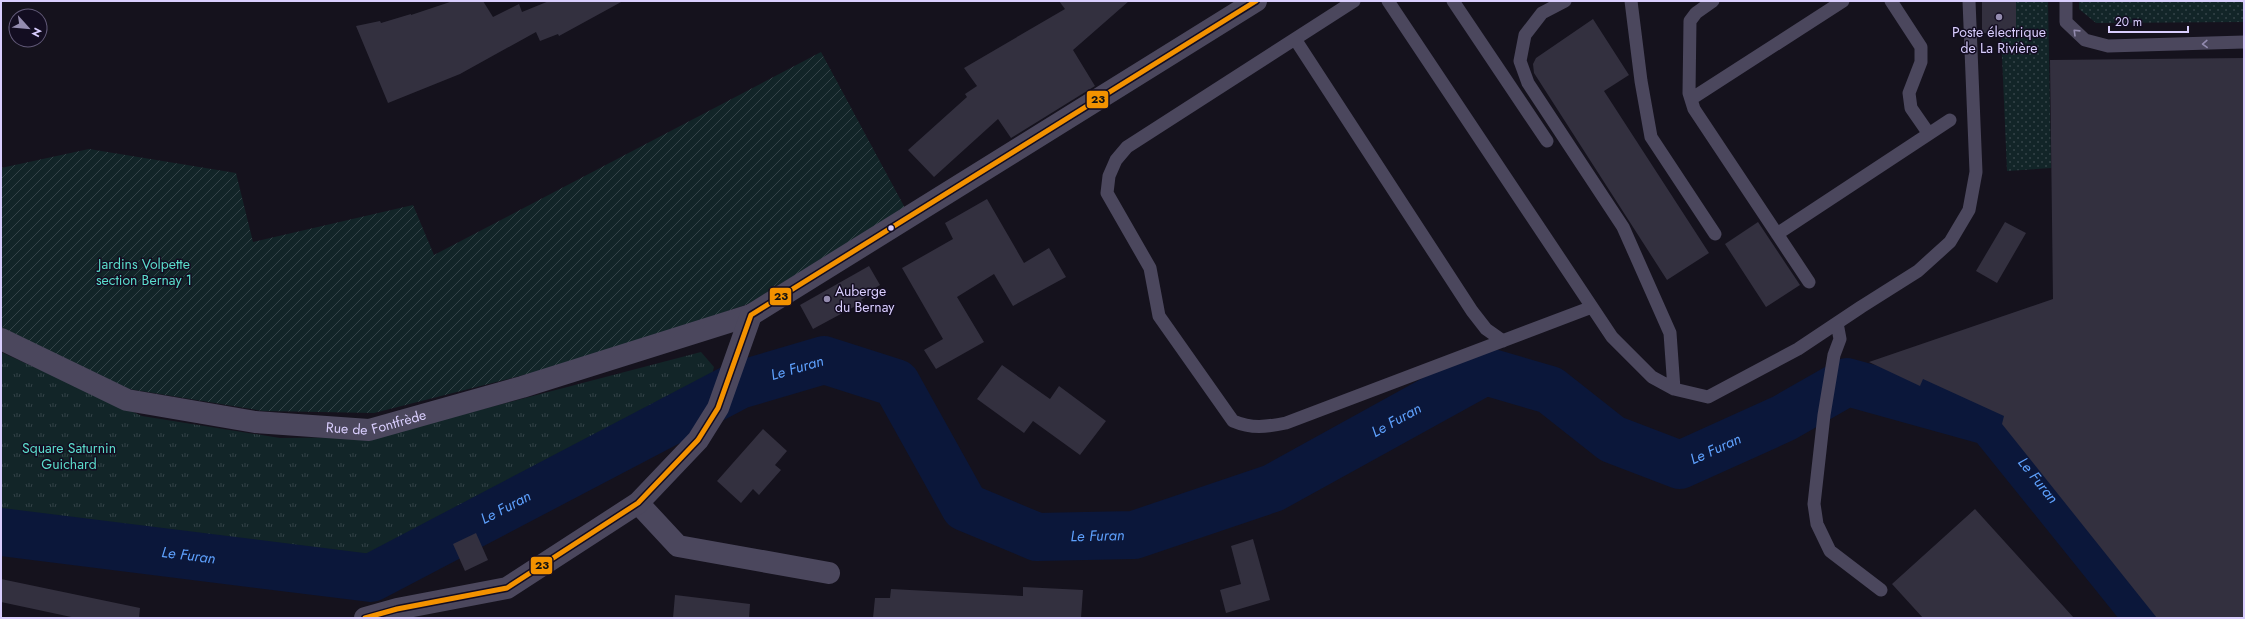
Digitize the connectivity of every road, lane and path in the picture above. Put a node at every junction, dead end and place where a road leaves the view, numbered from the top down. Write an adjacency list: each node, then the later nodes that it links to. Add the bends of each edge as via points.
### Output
1 (1256, 1): 22 (street, Rue de Fontfrède)
2 (1354, 1): 12 (lane)
3 (1388, 1): 21 (lane)
4 (1453, 1): 17 (lane)
5 (1565, 1): 26 (lane, via 1542,13 1525,34 1520,61 1528,83 1623,227 1670,333)
6 (1631, 1): 18 (lane, via 1651,137)
7 (1713, 1): 14 (lane, via 1696,13 1690,21 1688,93)
8 (1842, 1): 14 (lane)
9 (1891, 1): 16 (lane, via 1921,47 1921,62 1909,93 1911,108)
10 (1969, 1): 23 (lane, via 1976,172 1969,210 1950,242 1918,271)
11 (2066, 1): 13 (lane, one-way to 11, via 2108,46 2085,40 2066,22)
12 (1295, 39): 25 (lane, via 1472,311 1486,329); 25 (lane, via 1128,147 1116,160 1109,176 1107,193 1150,268 1159,316 1233,421 1246,427 1264,428 1286,423)
13 (2244, 42)
14 (1691, 99): 19 (lane, via 1694,109)
15 (1950, 120): 16 (lane)
16 (1929, 134): 19 (lane)
17 (1547, 140)
18 (1715, 234)
19 (1777, 234): 20 (lane)
20 (1809, 282)
21 (1592, 307): 25 (lane); 26 (lane, via 1612,337 1647,372)
22 (751, 315): 24 (street, Rue de Fontfrède, via 522,387 369,430 255,422 127,400); 27 (street, via 718,408 698,440)
23 (1837, 323): 26 (lane, via 1798,350 1708,397); 29 (lane, via 1840,339 1834,355 1824,414 1814,504 1817,524 1830,550)
24 (1, 339)
25 (1503, 341)
26 (1674, 389)
27 (638, 503): 28 (street, via 678,546); 30 (street, via 507,588 397,609)
28 (829, 573)
29 (1881, 590)
30 (365, 618)

